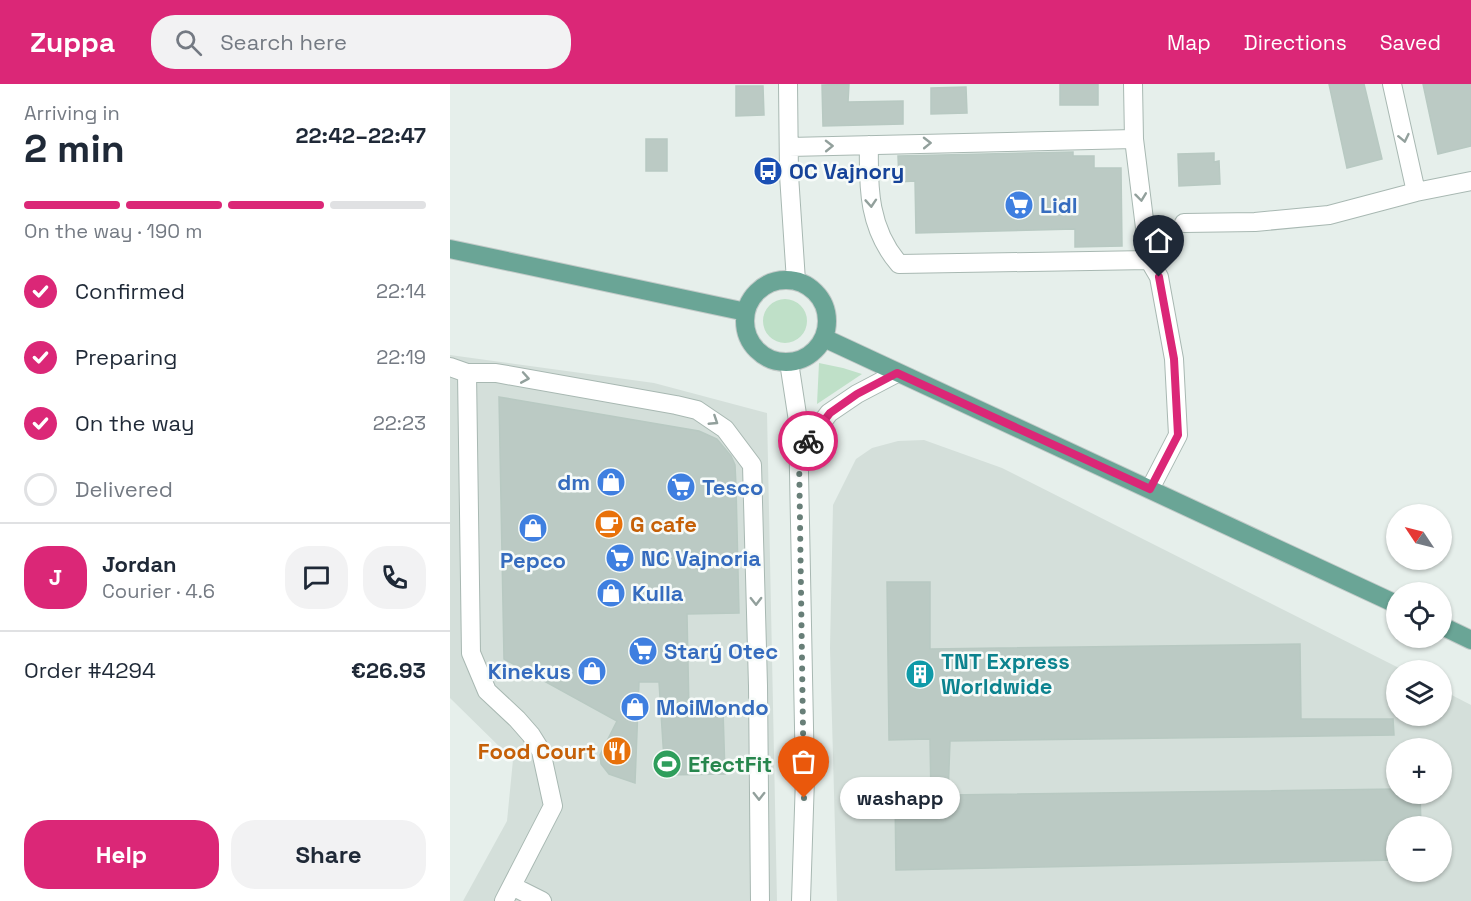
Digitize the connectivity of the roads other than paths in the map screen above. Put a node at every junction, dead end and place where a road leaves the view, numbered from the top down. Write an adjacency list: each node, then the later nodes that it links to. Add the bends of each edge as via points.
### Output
1 (788, 84): 6 (street)
2 (1133, 84): 4 (street)
3 (1392, 84): 8 (street, one-way to 8)
4 (1134, 139): 5 (street, one-way to 4); 11 (street, one-way to 11)
5 (869, 145): 6 (street, one-way to 5); 11 (street, one-way to 11, via 872,213 888,251 899,264)
6 (789, 147): 12 (street)
7 (1471, 181): 8 (street)
8 (1416, 192): 9 (street, via 1329,215)
9 (1184, 223)
10 (450, 249): 13 (main road)
11 (1149, 260): 19 (street, via 1159,277 1174,359 1178,435)
12 (796, 281): 13 (main road, via 776,281 762,288); 14 (main road, via 812,289 823,303 828,320)
13 (746, 312): 15 (main road, via 746,330 753,346 767,358)
14 (824, 338): 15 (main road, via 814,352); 17 (main road)
15 (789, 362): 18 (street)
16 (459, 370): 23 (street, via 471,653 487,691 517,719 541,750 553,806); 25 (street, one-way to 25, via 496,373 697,410 725,429 752,465)
17 (897, 373): 18 (street, via 830,413); 19 (main road)
18 (799, 453): 26 (street, via 805,778)
19 (1150, 489): 20 (main road)
20 (1386, 599)
21 (1452, 631): 22 (main road)
22 (1471, 640)
23 (508, 894): 24 (street)
24 (542, 901)
25 (759, 901)
26 (801, 901)

